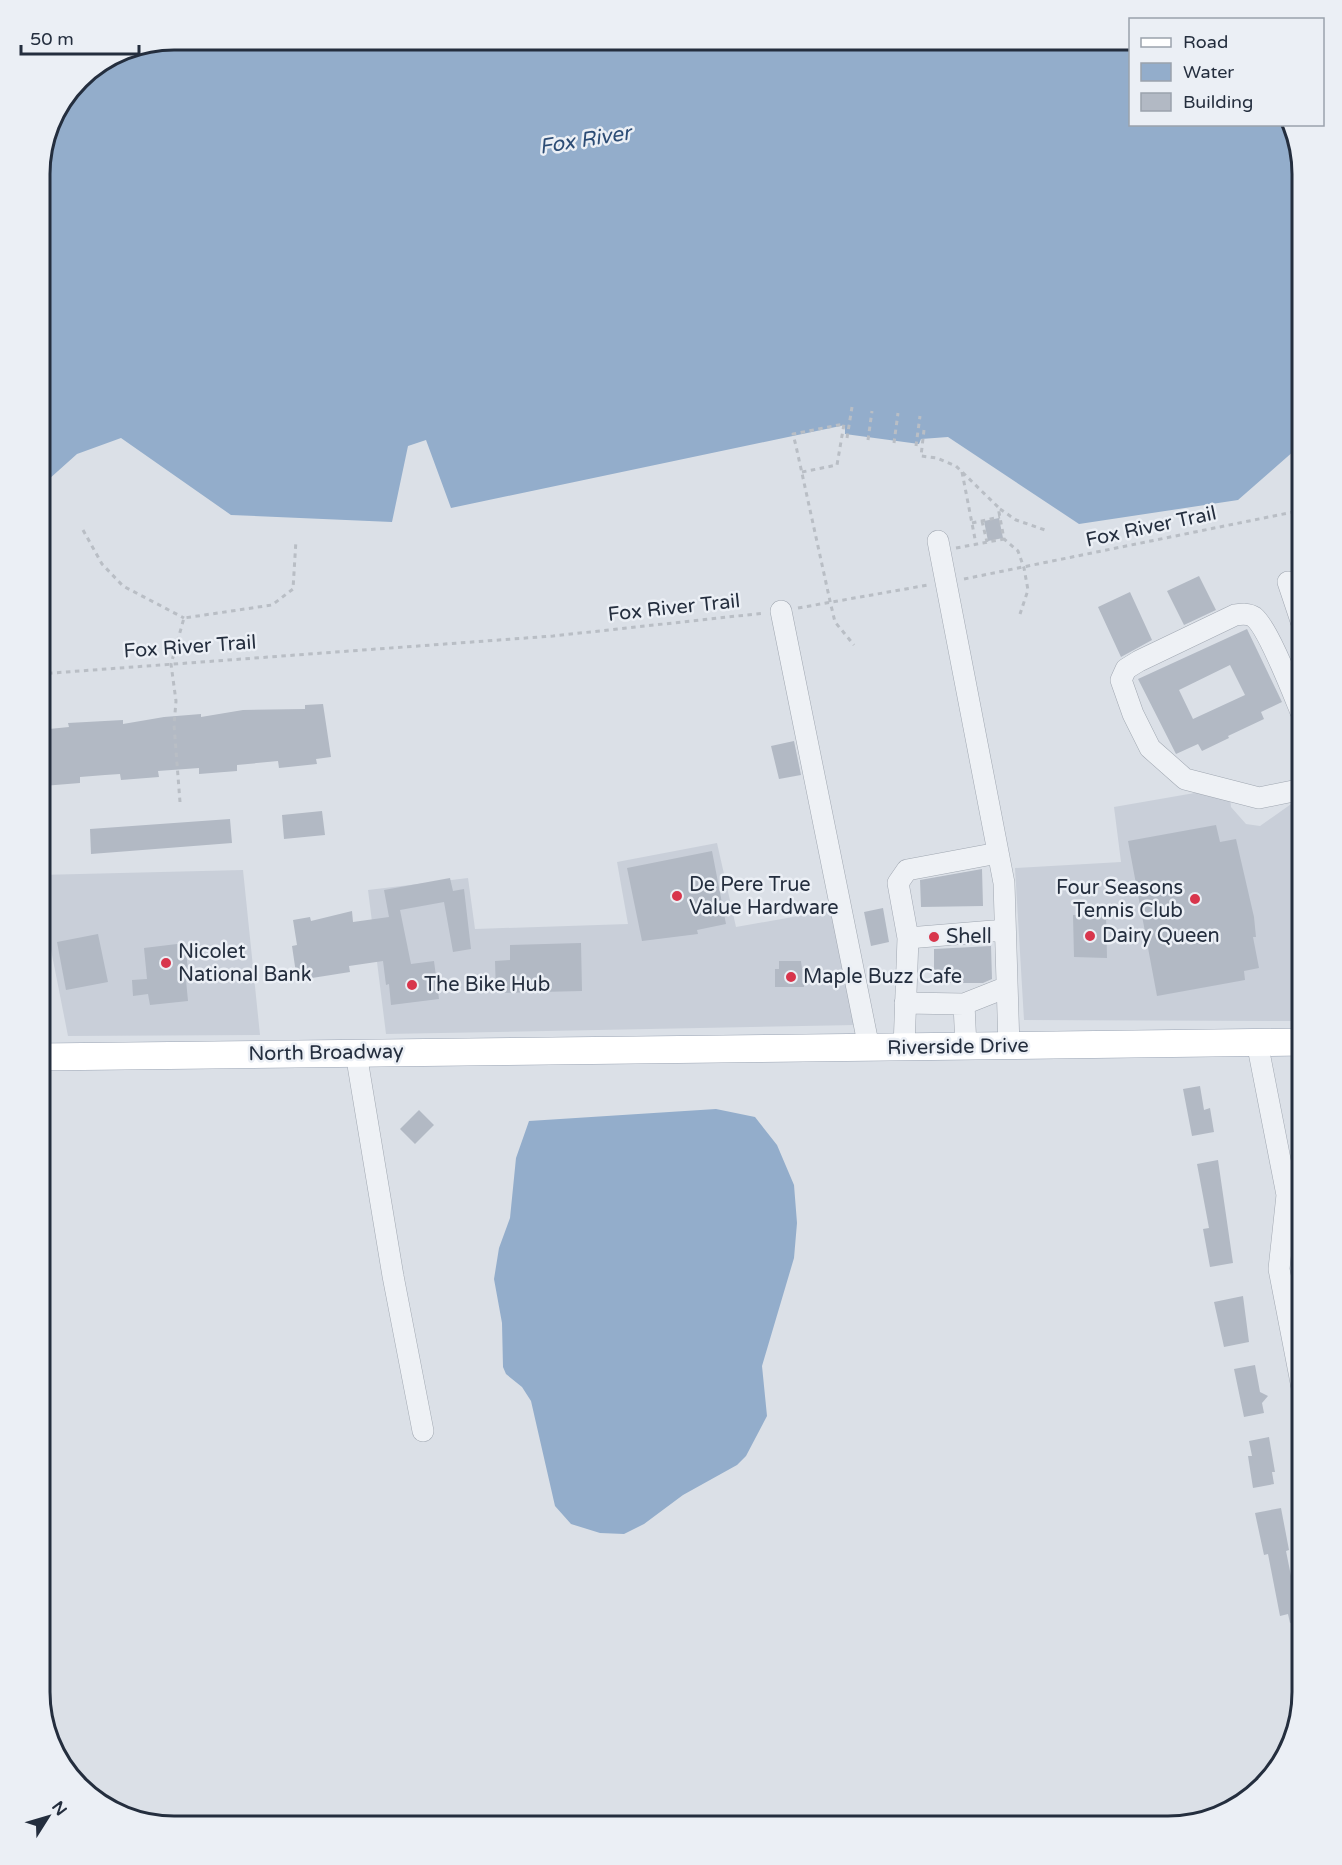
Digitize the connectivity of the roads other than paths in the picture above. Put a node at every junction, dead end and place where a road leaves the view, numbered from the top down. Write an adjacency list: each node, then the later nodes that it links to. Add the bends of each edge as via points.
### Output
1 (938, 541): 7 (street)
2 (1288, 582): 3 (street)
3 (1292, 594)
4 (781, 611): 17 (street)
5 (1292, 693): 6 (street, via 1264,631 1254,617 1244,614 1139,661 1122,674 1123,689 1150,748 1185,779 1258,798)
6 (1292, 791)
7 (998, 853): 8 (street, via 1004,883); 9 (street, via 906,870 898,883)
8 (1005, 930): 9 (street); 10 (street)
9 (908, 938): 11 (street)
10 (1007, 987): 12 (street); 16 (street)
11 (905, 1004): 12 (street); 18 (street)
12 (964, 1004): 15 (street)
13 (1257, 1042): 14 (main road, Riverside Drive); 16 (main road, Riverside Drive); 22 (street)
14 (1292, 1042)
15 (966, 1047): 16 (main road, Riverside Drive); 18 (main road, Riverside Drive)
16 (1009, 1047)
17 (869, 1048): 18 (main road, Riverside Drive); 19 (main road, Riverside Drive)
18 (904, 1048)
19 (614, 1050): 20 (main road, North Broadway)
20 (356, 1053): 21 (main road, North Broadway); 25 (street)
21 (50, 1057)
22 (1287, 1195): 23 (street); 24 (street, via 1279,1269)
23 (1292, 1204)
24 (1292, 1336)
25 (423, 1431)

